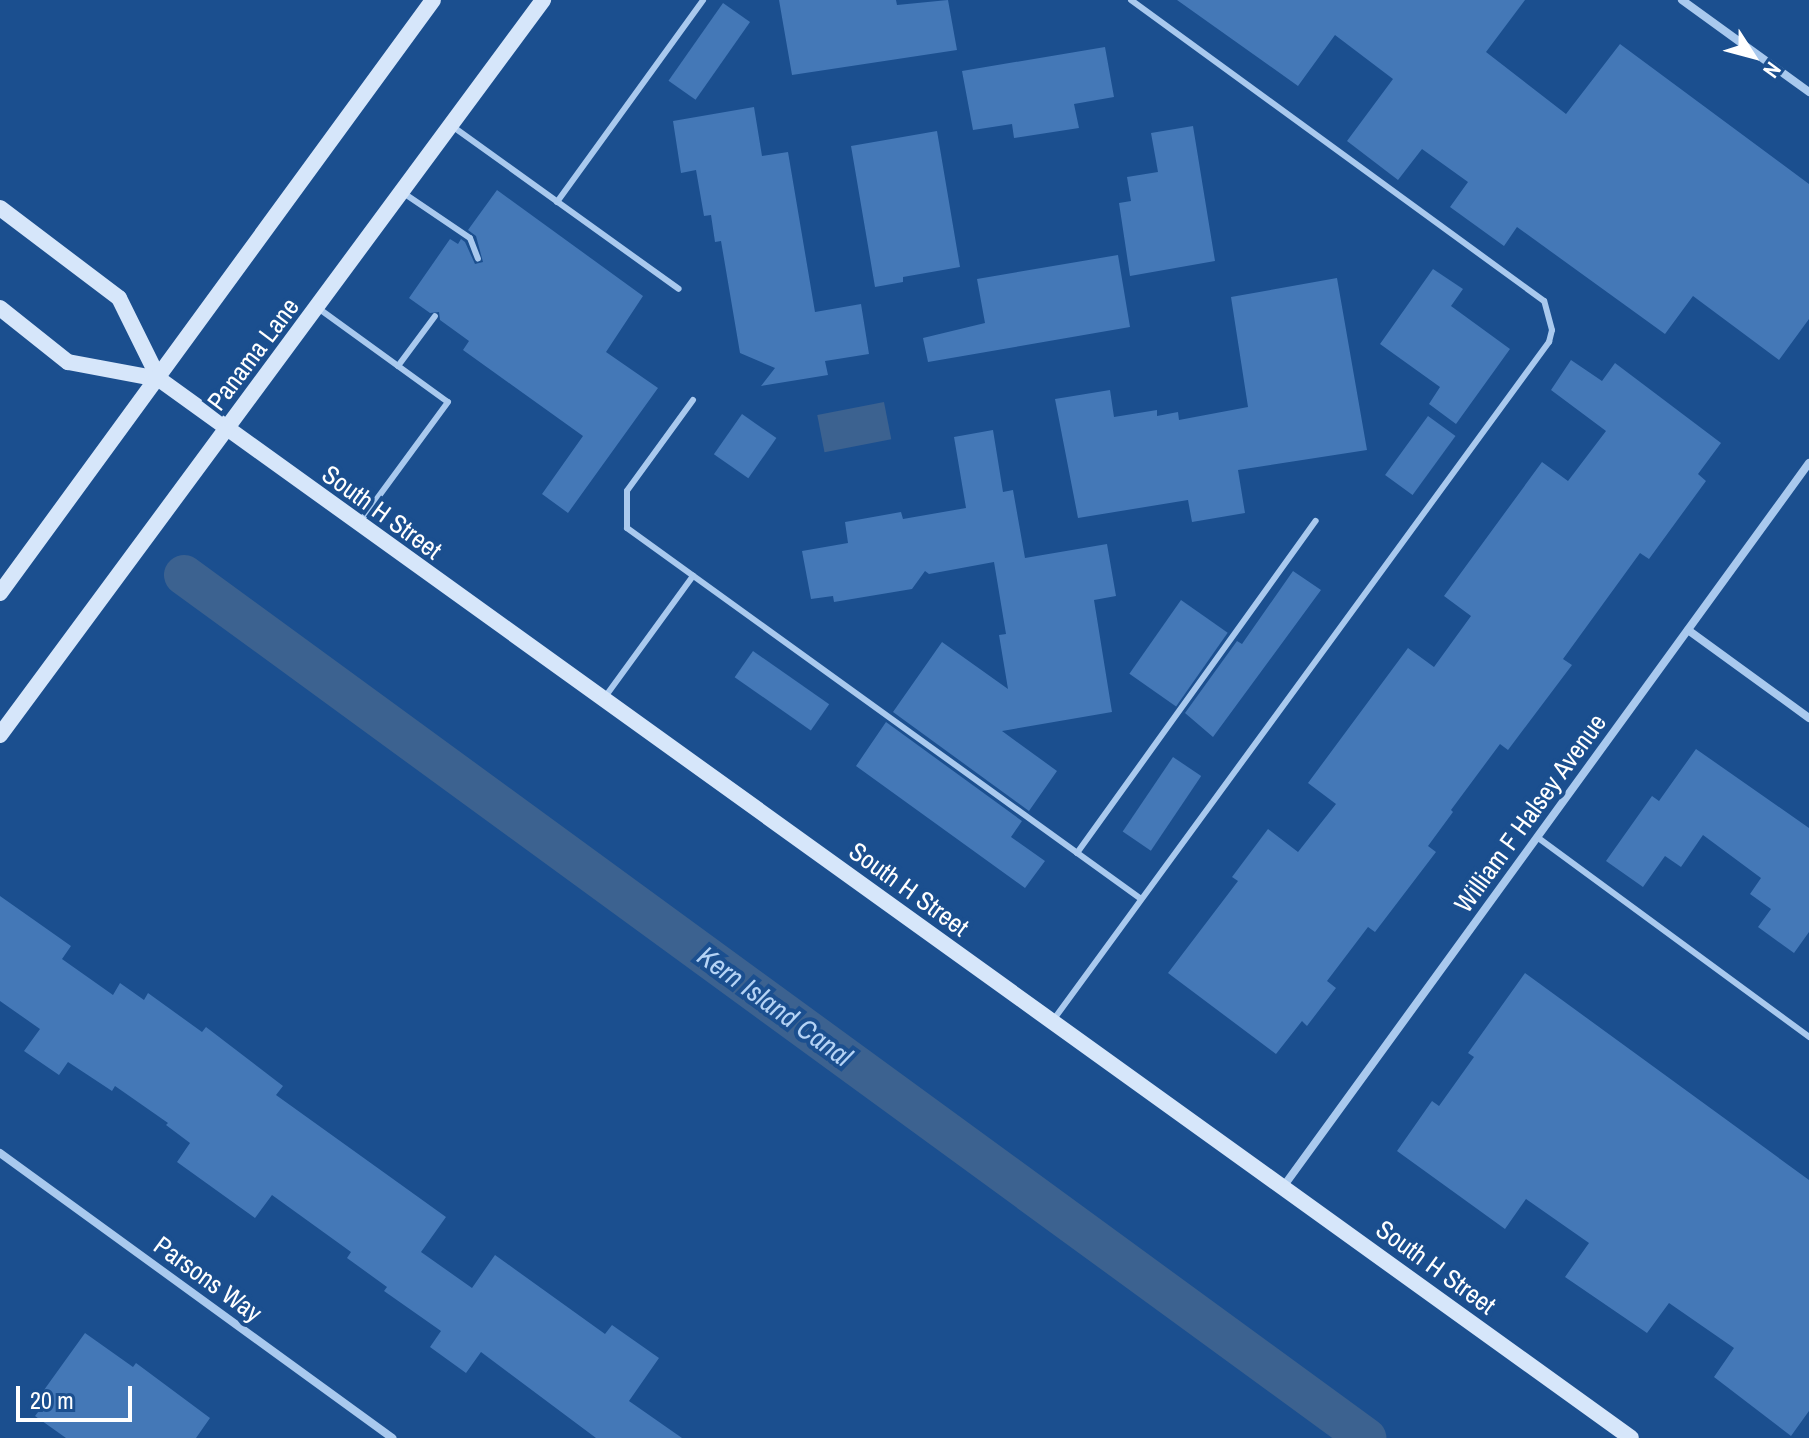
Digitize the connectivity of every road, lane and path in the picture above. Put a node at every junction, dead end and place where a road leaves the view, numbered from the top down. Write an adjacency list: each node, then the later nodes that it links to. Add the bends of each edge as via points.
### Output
1 (433, 0): 17 (street)
2 (543, 0): 7 (street, Panama Lane)
3 (703, 0): 9 (lane)
4 (1131, 0): 31 (lane, via 1544,301 1552,330 1549,342)
5 (1682, 0): 6 (street)
6 (1809, 92)
7 (452, 126): 8 (street, Panama Lane); 9 (lane)
8 (402, 192): 11 (lane, via 470,238); 13 (street, Panama Lane)
9 (557, 202): 12 (lane)
10 (0, 208): 17 (street, South H Street, via 119,298)
11 (478, 259)
12 (679, 289)
13 (318, 307): 16 (lane); 19 (street, Panama Lane)
14 (0, 308): 17 (street, South H Street, via 68,362)
15 (435, 316): 16 (lane)
16 (398, 366): 22 (lane, via 448,402)
17 (159, 379): 19 (street, South H Street); 24 (street)
18 (693, 400): 23 (lane, via 627,491 625,512 627,528)
19 (227, 427): 22 (street, South H Street); 28 (street, Panama Lane)
20 (1809, 463): 25 (street, William F Halsey Avenue)
21 (1316, 521): 30 (lane)
22 (358, 525): 26 (street, South H Street)
23 (693, 576): 26 (lane); 30 (lane)
24 (0, 593)
25 (1688, 630): 27 (street); 29 (street, William F Halsey Avenue)
26 (603, 700): 32 (street, South H Street)
27 (1809, 718)
28 (0, 735)
29 (1537, 837): 33 (lane); 35 (street, William F Halsey Avenue)
30 (1077, 853): 31 (lane)
31 (1141, 899): 32 (lane)
32 (1052, 1021): 35 (street, South H Street)
33 (1809, 1037)
34 (0, 1153): 36 (street, Parsons Way)
35 (1283, 1187): 37 (street, South H Street)
36 (392, 1438)
37 (1631, 1438)

